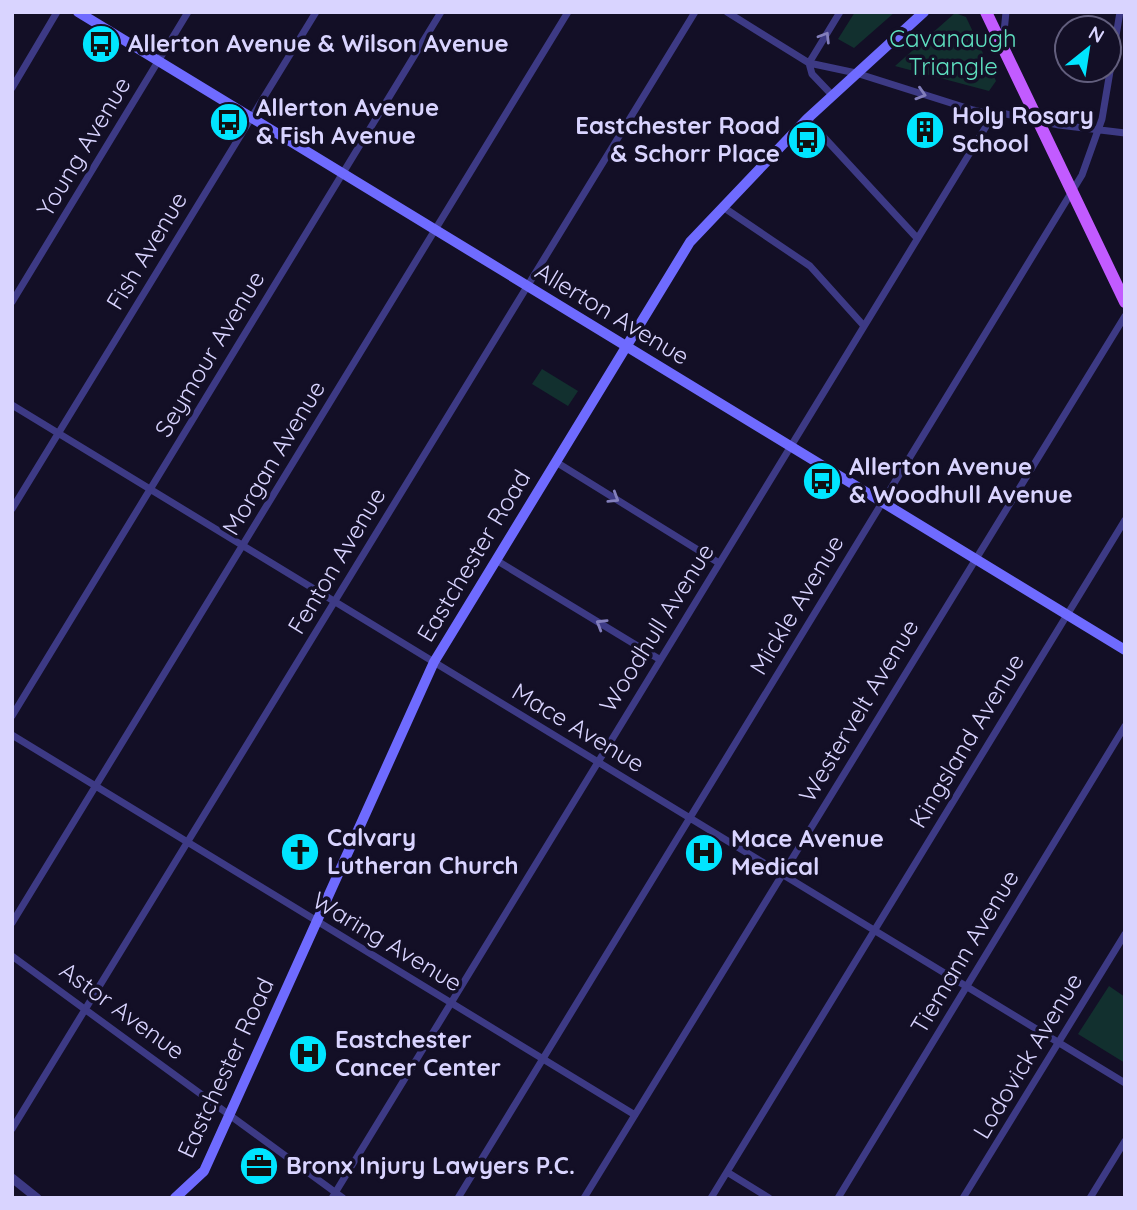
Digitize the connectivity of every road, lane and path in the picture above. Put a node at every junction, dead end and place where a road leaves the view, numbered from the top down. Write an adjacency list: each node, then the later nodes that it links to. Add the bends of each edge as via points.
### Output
1 (57, 12): 18 (street)
2 (78, 12): 15 (main road, Allerton Avenue)
3 (188, 12): 15 (street, Young Avenue)
4 (316, 12): 21 (street, Fish Avenue)
5 (441, 12): 26 (street, Seymour Avenue)
6 (568, 12): 29 (street, Morgan Avenue)
7 (695, 12): 31 (street, Fenton Avenue)
8 (727, 12): 16 (street)
9 (840, 12): 16 (street, one-way to 9)
10 (924, 12): 17 (main road, Eastchester Road)
11 (986, 12): 14 (main road)
12 (1006, 12): 14 (street)
13 (1120, 12): 24 (street, Mickle Avenue)
14 (1003, 47): 23 (main road)
15 (159, 62): 21 (main road, Allerton Avenue); 32 (street, Young Avenue)
16 (809, 62): 17 (street); 19 (street, via 812,74)
17 (856, 73): 19 (main road, Eastchester Road); 20 (street, one-way to 20)
18 (12, 88)
19 (832, 95): 22 (main road, Eastchester Road)
20 (993, 115): 23 (street); 30 (street, Woodhull Avenue)
21 (251, 118): 26 (main road, Allerton Avenue); 38 (street, Fish Avenue)
22 (807, 119): 28 (main road, Eastchester Road); 30 (street)
23 (1039, 121): 24 (street); 27 (main road)
24 (1099, 130): 25 (street); 27 (street, Mickle Avenue)
25 (1125, 133)
26 (343, 174): 29 (main road, Allerton Avenue); 41 (street, Seymour Avenue)
27 (1072, 191): 33 (main road); 42 (street, Mickle Avenue)
28 (723, 207): 35 (street, via 810,266); 36 (main road, Eastchester Road, via 690,242)
29 (435, 230): 31 (main road, Allerton Avenue); 45 (street, Morgan Avenue)
30 (917, 238): 35 (street, Woodhull Avenue)
31 (527, 286): 36 (main road, Allerton Avenue); 49 (street, Fenton Avenue)
32 (12, 302)
33 (1125, 302)
34 (1125, 316): 46 (street, Westervelt Avenue)
35 (864, 326): 39 (street, Woodhull Avenue)
36 (626, 347): 39 (main road, Allerton Avenue); 40 (main road, Eastchester Road)
37 (12, 405): 38 (street, Mace Avenue)
38 (59, 433): 41 (street, Mace Avenue); 43 (street, Fish Avenue)
39 (790, 447): 42 (main road, Allerton Avenue); 48 (street, Woodhull Avenue)
40 (556, 462): 47 (main road, Eastchester Road); 48 (street, one-way to 48)
41 (151, 489): 45 (street, Mace Avenue); 54 (street, Seymour Avenue)
42 (882, 503): 46 (main road, Allerton Avenue); 59 (street, Mickle Avenue)
43 (12, 509)
44 (1125, 520): 50 (street, Kingsland Avenue)
45 (243, 545): 49 (street, Mace Avenue); 58 (street, Morgan Avenue)
46 (974, 559): 50 (main road, Allerton Avenue); 61 (street, Westervelt Avenue)
47 (496, 560): 52 (street, one-way to 47); 53 (main road, Eastchester Road)
48 (719, 563): 52 (street, Woodhull Avenue)
49 (335, 602): 53 (street, Mace Avenue); 60 (street, Fenton Avenue)
50 (1066, 615): 51 (main road, Allerton Avenue); 64 (street, Kingsland Avenue)
51 (1125, 650)
52 (659, 659): 57 (street, Woodhull Avenue)
53 (434, 662): 57 (street, Mace Avenue); 62 (main road, Eastchester Road)
54 (12, 716)
55 (1125, 726): 67 (street, Tiemann Avenue)
56 (12, 735): 58 (street, Waring Avenue)
57 (597, 762): 59 (street, Mace Avenue); 68 (street, Woodhull Avenue)
58 (96, 786): 60 (street, Waring Avenue); 63 (street, Morgan Avenue)
59 (690, 818): 61 (street, Mace Avenue); 71 (street, Mickle Avenue)
60 (188, 842): 62 (street, Waring Avenue); 69 (street, Fenton Avenue)
61 (782, 874): 64 (street, Mace Avenue); 74 (street, Westervelt Avenue)
62 (316, 920): 68 (street, Waring Avenue); 73 (main road, Eastchester Road)
63 (12, 923)
64 (874, 931): 67 (street, Mace Avenue); 77 (street, Kingsland Avenue)
65 (1125, 934): 70 (street, Lodovick Avenue)
66 (12, 956): 69 (street, Astor Avenue)
67 (966, 987): 70 (street, Mace Avenue); 87 (street, Tiemann Avenue)
68 (450, 1003): 71 (street, Waring Avenue); 79 (street, Woodhull Avenue)
69 (87, 1009): 73 (street, Astor Avenue); 75 (street, Fenton Avenue)
70 (1059, 1042): 72 (street, Mace Avenue); 88 (street, Lodovick Avenue)
71 (542, 1059): 74 (street, Waring Avenue); 83 (street, Mickle Avenue)
72 (1125, 1083)
73 (230, 1114): 79 (street, Astor Avenue); 81 (main road, Eastchester Road, via 204,1171)
74 (635, 1115): 84 (street, Westervelt Avenue)
75 (12, 1129)
76 (1125, 1141): 89 (street)
77 (727, 1172): 85 (street, Kingsland Avenue); 86 (street)
78 (12, 1178): 80 (street)
79 (334, 1195): 82 (street, Astor Avenue)
80 (37, 1198)
81 (175, 1198)
82 (343, 1198)
83 (458, 1198)
84 (584, 1198)
85 (711, 1198)
86 (769, 1198)
87 (838, 1198)
88 (964, 1198)
89 (1090, 1198)

